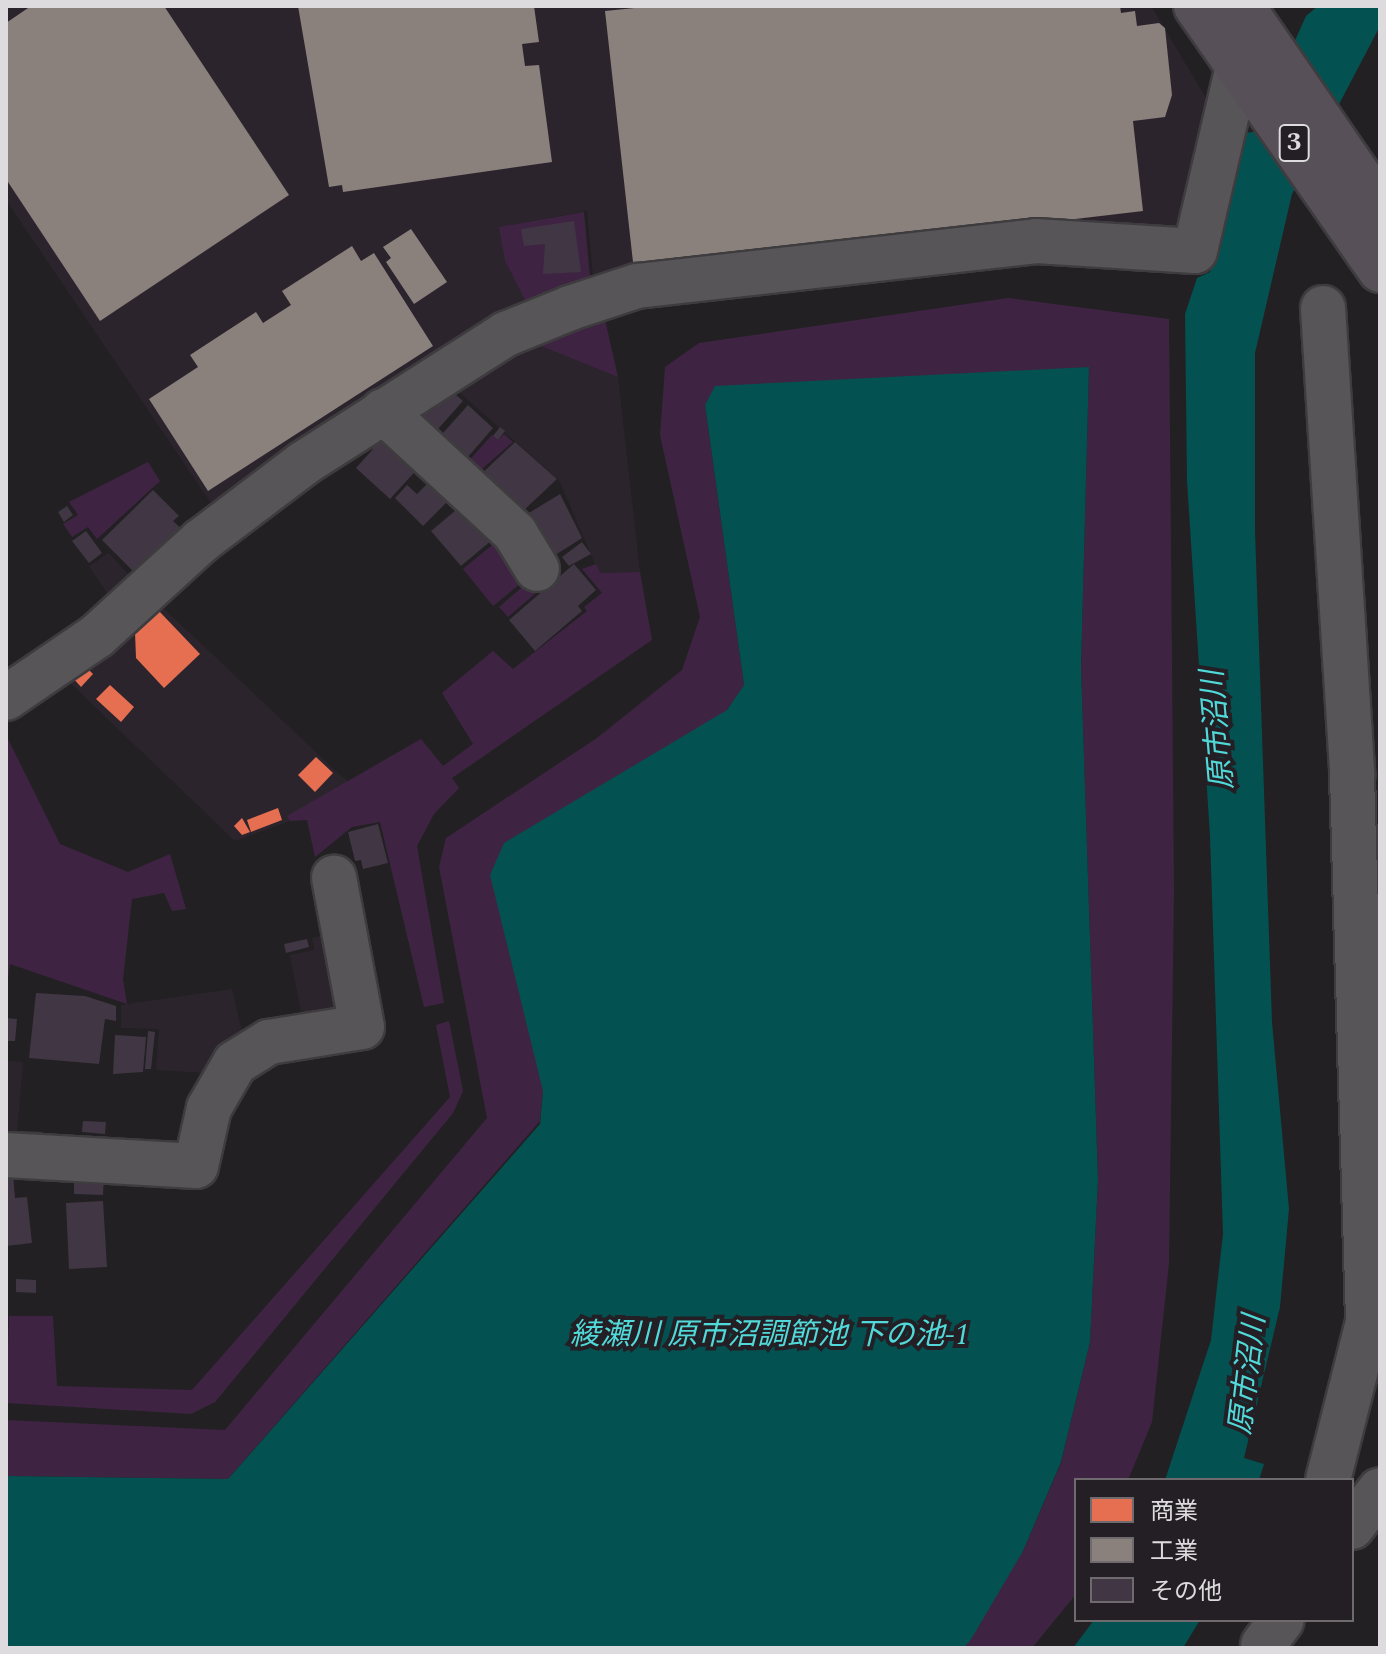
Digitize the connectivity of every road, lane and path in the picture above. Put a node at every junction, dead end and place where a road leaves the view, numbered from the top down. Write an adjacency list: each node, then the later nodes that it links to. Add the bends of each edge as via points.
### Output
1 (1196, 6): 3 (main road, 3)
2 (1248, 8): 3 (main road, 3)
3 (1259, 74): 4 (main road, 3); 7 (street, via 1195,251 1036,241 637,286 506,334)
4 (1361, 183): 5 (main road, 3)
5 (1380, 270)
6 (1323, 308): 10 (street)
7 (383, 411): 8 (street, via 515,533); 9 (street, via 201,541 97,636)
8 (537, 569)
9 (6, 698)
10 (1352, 775): 11 (street); 14 (street, via 1368,1322)
11 (1380, 814)
12 (334, 878): 13 (street, via 362,1027 269,1042 235,1063 209,1108 196,1166)
13 (6, 1155)
14 (1329, 1478)
15 (1380, 1490): 16 (street)
16 (1354, 1524)

